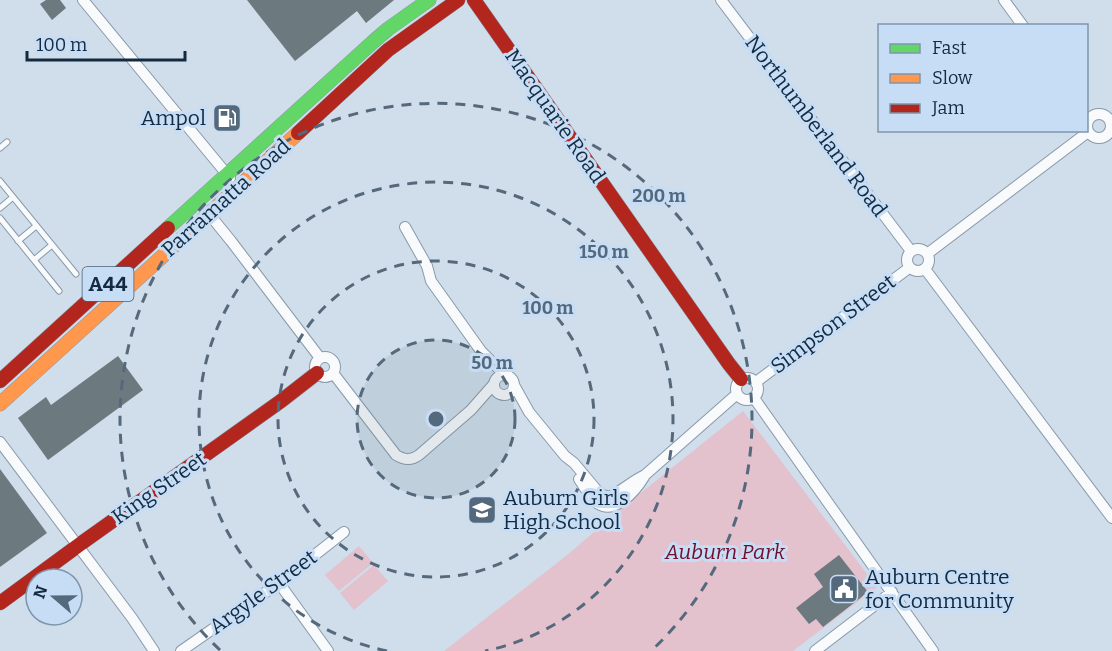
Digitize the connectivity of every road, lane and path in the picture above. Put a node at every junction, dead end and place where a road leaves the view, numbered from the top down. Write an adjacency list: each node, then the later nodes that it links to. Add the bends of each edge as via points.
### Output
1 (83, 0): 14 (street)
2 (429, 0): 14 (main road, Parramatta Road / A44, via 374,41)
3 (458, 0): 16 (main road, Parramatta Road / A44, via 388,50)
4 (474, 0): 37 (main road, Macquarie Road)
5 (721, 0): 25 (street, Northumberland Road)
6 (1004, 0): 7 (street)
7 (1022, 24)
8 (1089, 113): 9 (street); 10 (street)
9 (1109, 116): 11 (street)
10 (1088, 132): 11 (street); 26 (street)
11 (1108, 140)
12 (7, 142): 13 (lane)
13 (0, 148)
14 (227, 174): 16 (street); 38 (main road, Parramatta Road / A44)
15 (0, 181): 17 (lane)
16 (239, 187): 19 (main road, Parramatta Road / A44)
17 (13, 197): 18 (lane); 21 (lane)
18 (0, 208)
19 (209, 214): 33 (street); 45 (main road, Parramatta Road / A44)
20 (0, 218): 23 (lane)
21 (36, 226): 23 (lane); 24 (lane)
22 (405, 226): 32 (street, via 431,281)
23 (18, 241): 27 (lane)
24 (52, 245): 27 (lane); 30 (lane)
25 (911, 251): 26 (street, via 922,250); 28 (street, via 907,257)
26 (927, 254): 29 (street, via 929,264)
27 (34, 260): 31 (lane)
28 (909, 268): 29 (street); 40 (street, Simpson Street)
29 (925, 269): 49 (street)
30 (76, 274)
31 (59, 291)
32 (482, 351): 36 (street); 39 (street)
33 (320, 358): 34 (street, via 315,364); 35 (street, via 331,360)
34 (317, 373): 35 (street, via 325,377); 51 (main road, King Street)
35 (333, 373): 46 (street, via 396,455 404,459 414,459)
36 (506, 376): 39 (street); 41 (street)
37 (741, 379): 40 (street); 42 (street, via 735,387)
38 (0, 381)
39 (494, 382): 43 (street, via 495,391); 46 (street)
40 (756, 382): 44 (street)
41 (514, 385): 43 (street, via 512,392); 47 (street)
42 (737, 394): 44 (street, via 746,400); 47 (street, via 613,500 600,494)
43 (503, 395): 46 (street); 47 (street)
44 (754, 398): 53 (street)
45 (0, 404)
46 (471, 410)
47 (529, 412)
48 (0, 442): 51 (street)
49 (1112, 518)
50 (345, 532): 52 (street, Argyle Street)
51 (78, 546): 54 (main road, King Street); 55 (street)
52 (279, 583): 56 (street, Argyle Street); 57 (street)
53 (892, 592): 58 (street); 59 (street)
54 (0, 603)
55 (154, 651)
56 (181, 651)
57 (328, 651)
58 (815, 651)
59 (933, 651)

